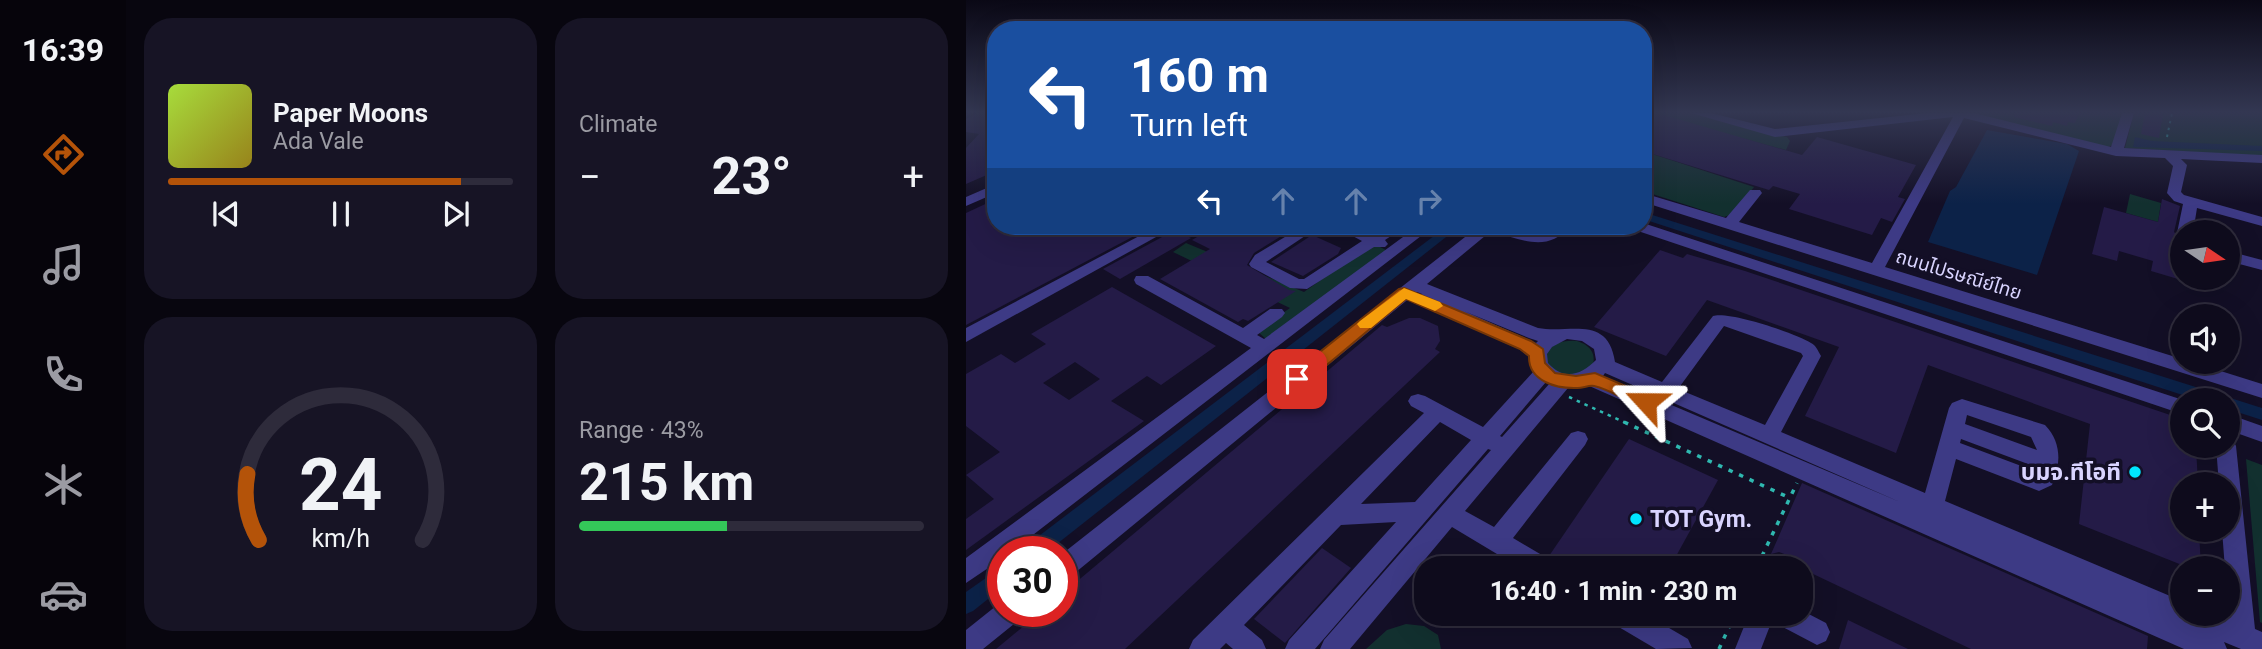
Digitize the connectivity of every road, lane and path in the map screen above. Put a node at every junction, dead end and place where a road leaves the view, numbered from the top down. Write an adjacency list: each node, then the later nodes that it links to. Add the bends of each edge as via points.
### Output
1 (1945, 143): 28 (street)
2 (2081, 143): 4 (street)
3 (2119, 143): 4 (street)
4 (2116, 152): 5 (street)
5 (2169, 155): 6 (street); 11 (street, via 2180,165 2175,196)
6 (2262, 159)
7 (987, 192): 10 (street)
8 (1755, 192): 14 (street)
9 (1652, 200): 14 (street, ถนนไปรษณีย์ไทย)
10 (966, 202)
11 (2191, 202): 12 (street); 13 (street)
12 (2188, 220)
13 (2262, 222)
14 (1729, 224): 28 (street, ถนนไปรษณีย์ไทย)
15 (1652, 231): 40 (street)
16 (1152, 235): 32 (street)
17 (1298, 235): 24 (street, via 1257,264 1301,285)
18 (1361, 235): 24 (street)
19 (1381, 235): 24 (street)
20 (1415, 235): 25 (street)
21 (1477, 235): 30 (street)
22 (1525, 235): 23 (street, via 1541,239)
23 (1552, 235)
24 (1372, 240): 25 (street)
25 (1396, 250): 35 (street)
26 (2240, 259): 27 (street)
27 (2262, 265)
28 (1876, 270): 39 (street, ถนนไปรษณีย์ไทย)
29 (1142, 280): 33 (street)
30 (1410, 289): 34 (street); 37 (street, via 1525,345); 55 (street)
31 (1276, 313): 33 (street)
32 (966, 336)
33 (1243, 336): 35 (street)
34 (1552, 337): 36 (street, via 1565,333 1591,336 1601,343 1605,352); 37 (street, via 1542,344)
35 (1266, 348): 58 (street)
36 (1597, 370): 37 (street, via 1576,382); 38 (street, via 1608,367); 53 (street)
37 (1552, 376): 46 (street); 49 (path)
38 (1666, 391): 43 (street); 43 (street, via 1719,320 1807,348 1812,356)
39 (2262, 391)
40 (2170, 403)
41 (2240, 426): 42 (street)
42 (2262, 434)
43 (1769, 436): 53 (street)
44 (1951, 438): 44 (street, via 1962,406 2038,431 2046,441 2044,479 2039,482); 53 (street)
45 (1578, 439): 54 (street)
46 (1496, 443): 50 (street); 51 (street); 52 (street, via 1428,407)
47 (2228, 458): 68 (street)
48 (1798, 480): 49 (path)
49 (1790, 498): 57 (path)
50 (1423, 510): 52 (street); 73 (street)
51 (1449, 513): 54 (street); 74 (street)
52 (1336, 515): 60 (street)
53 (1930, 516): 59 (street); 77 (street)
54 (1497, 541): 56 (street)
55 (1078, 556)
56 (1522, 556)
57 (1774, 556)
58 (966, 572)
59 (2170, 609)
60 (1225, 626): 71 (street); 72 (street)
61 (1641, 626): 70 (street)
62 (1730, 626): 75 (path)
63 (1757, 626): 76 (street)
64 (1806, 626): 67 (street)
65 (2213, 626): 68 (street)
66 (990, 627): 69 (street)
67 (1817, 632)
68 (2256, 644)
69 (966, 646)
70 (1679, 648)
71 (1202, 649)
72 (1253, 649)
73 (1298, 649)
74 (1333, 649)
75 (1719, 649)
76 (1748, 649)
77 (2214, 649)

